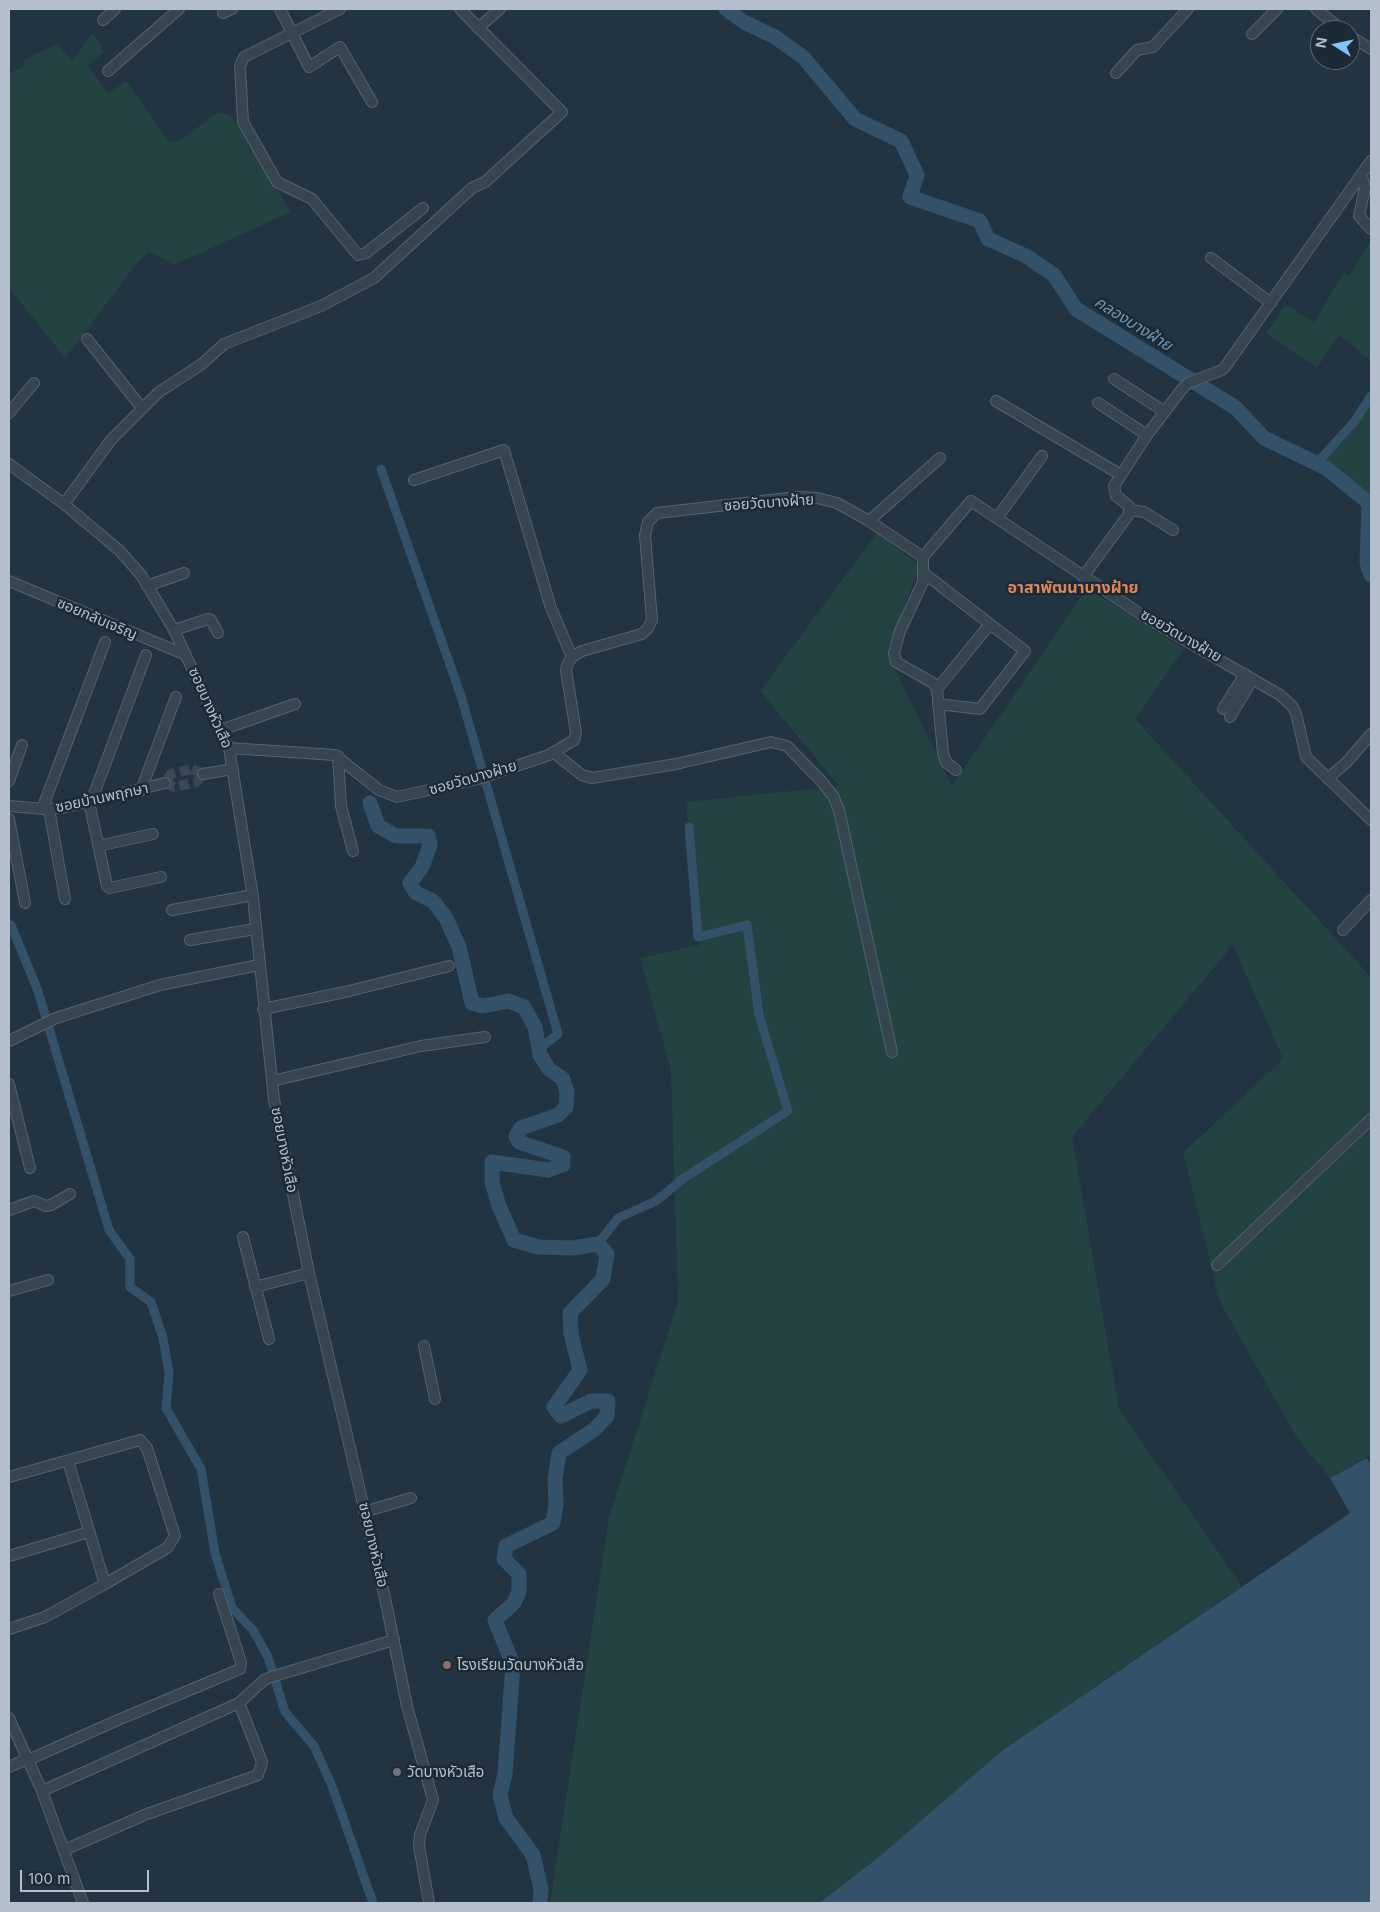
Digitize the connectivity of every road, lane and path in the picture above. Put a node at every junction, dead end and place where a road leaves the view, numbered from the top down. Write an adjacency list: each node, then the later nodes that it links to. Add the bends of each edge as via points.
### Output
1 (114, 9): 10 (street)
2 (179, 9): 17 (street)
3 (280, 9): 13 (street)
4 (340, 9): 13 (street)
5 (460, 9): 12 (street)
6 (500, 9): 12 (street)
7 (1188, 9): 18 (street, via 1153,47 1137,50)
8 (1277, 9): 14 (street)
9 (1316, 9): 11 (street)
10 (103, 20)
11 (1330, 20)
12 (478, 28): 31 (street, via 562,112 485,182 472,188 374,278 321,306 224,344)
13 (291, 33): 19 (street, via 309,67 340,47); 22 (street, via 244,57 240,66 243,122 277,182 312,199 358,255 366,253)
14 (1252, 34)
15 (1360, 42): 16 (street)
16 (1371, 49)
17 (108, 71)
18 (1116, 73)
19 (372, 102)
20 (1371, 161): 21 (street)
21 (1362, 176): 23 (street, via 1365,188 1359,216); 25 (street)
22 (423, 208)
23 (1371, 229)
24 (1211, 258): 25 (street)
25 (1271, 302): 32 (street, via 1222,370 1188,383)
26 (87, 339): 31 (street)
27 (1114, 379): 32 (street)
28 (34, 383): 33 (street)
29 (996, 400): 38 (street)
30 (1098, 404): 34 (street)
31 (142, 408): 40 (street, via 111,440)
32 (1165, 412): 34 (street)
33 (9, 413)
34 (1147, 435): 38 (street)
35 (1042, 456): 42 (street)
36 (940, 458): 43 (street)
37 (9, 464): 40 (street, ซอยบางหัวเสือ)
38 (1121, 474): 41 (street, via 1114,492)
39 (414, 480): 57 (street, via 504,450 551,608)
40 (64, 504): 50 (street, ซอยบางหัวเสือ, via 120,551)
41 (1130, 510): 44 (street, via 1144,512); 48 (street)
42 (997, 518): 45 (street, ซอยวัดบางฝ้าย, via 971,501); 48 (street, ซอยวัดบางฝ้าย)
43 (869, 521): 45 (street, ซอยวัดบางฝ้าย); 57 (street, ซอยวัดบางฝ้าย, via 837,503 797,497 657,513 648,522 645,535 652,620 648,628 642,634 582,651)
44 (1173, 530)
45 (923, 558): 47 (street)
46 (184, 573): 50 (street)
47 (924, 574): 51 (street); 59 (street, via 924,582 900,631 894,653 896,662 933,683)
48 (1082, 577): 58 (street, ซอยวัดบางฝ้าย, via 1156,624)
49 (9, 582): 56 (street, ซอยกลับเจริญ)
50 (148, 586): 52 (street, ซอยบางหัวเสือ)
51 (990, 624): 59 (street); 62 (street, via 1025,651 980,709)
52 (174, 630): 53 (street, via 208,619); 56 (street, ซอยบางหัวเสือ)
53 (218, 633)
54 (105, 642): 79 (street)
55 (146, 655): 77 (street)
56 (186, 655): 64 (street, ซอยบางหัวเสือ)
57 (572, 657): 68 (street, ซอยวัดบางฝ้าย, via 566,670 576,733 570,745)
58 (1249, 676): 63 (street); 73 (street, ซอยวัดบางฝ้าย, via 1292,706 1306,757)
59 (937, 689): 62 (street)
60 (176, 696): 76 (street)
61 (295, 704): 64 (street)
62 (938, 704): 71 (street, via 943,753 946,762)
63 (1227, 713)
64 (221, 730): 67 (street, ซอยบางหัวเสือ)
65 (1371, 734): 73 (street)
66 (22, 744): 74 (street)
67 (229, 748): 69 (street); 70 (street, ซอยบางหัวเสือ)
68 (553, 752): 69 (street, ซอยวัดบางฝ้าย, via 478,779 397,797 378,790); 99 (street, via 582,775 592,778 676,764 771,742 787,746 823,783 839,810)
69 (338, 756): 84 (street, via 341,806)
70 (233, 769): 72 (street); 86 (street, ซอยบางหัวเสือ)
71 (956, 770)
72 (203, 774)
73 (1328, 778): 81 (street, ซอยวัดบางฝ้าย)
74 (9, 782)
75 (165, 783): 76 (street, ซอยบ้านพฤกษา)
76 (141, 790): 77 (street, ซอยบ้านพฤกษา)
77 (90, 802): 79 (street, ซอยบ้านพฤกษา); 83 (street)
78 (9, 806): 79 (street, ซอยบ้านพฤกษา)
79 (46, 809): 87 (street)
80 (9, 819): 89 (street)
81 (1371, 820)
82 (153, 834): 83 (street)
83 (98, 846): 85 (street, via 105,883 110,888)
84 (353, 851)
85 (161, 876)
86 (252, 895): 90 (street); 91 (street, ซอยบางหัวเสือ)
87 (65, 898)
88 (1371, 900): 92 (street)
89 (24, 903)
90 (172, 910)
91 (255, 929): 93 (street); 94 (street, ซอยบางหัวเสือ)
92 (1343, 930)
93 (190, 940)
94 (259, 965): 96 (street, ซอยบางหัวเสือ); 98 (street, via 160,985 56,1018)
95 (449, 966): 96 (street)
96 (263, 1009): 100 (street, ซอยบางหัวเสือ)
97 (485, 1037): 100 (street, via 420,1046)
98 (9, 1041)
99 (892, 1052)
100 (272, 1081): 108 (street, ซอยบางหัวเสือ)
101 (9, 1084): 103 (street)
102 (1371, 1119): 107 (street)
103 (30, 1168)
104 (70, 1194): 105 (street, via 51,1205 34,1201)
105 (9, 1210)
106 (243, 1237): 110 (street)
107 (1217, 1266)
108 (309, 1273): 110 (street); 118 (street, ซอยบางหัวเสือ)
109 (48, 1280): 111 (street)
110 (255, 1287): 112 (street)
111 (9, 1291)
112 (269, 1339)
113 (424, 1346): 114 (street)
114 (435, 1399)
115 (68, 1461): 116 (street); 119 (street); 121 (street, via 140,1440 144,1443 172,1525 174,1540 167,1548)
116 (9, 1477)
117 (411, 1498): 118 (street)
118 (364, 1512): 124 (street, ซอยบางหัวเสือ)
119 (89, 1532): 120 (street); 121 (street)
120 (9, 1556)
121 (104, 1584): 123 (street, via 45,1617)
122 (219, 1594): 127 (street, via 241,1662 240,1670)
123 (9, 1629)
124 (394, 1640): 125 (street, via 271,1677); 132 (street, ซอยบางหัวเสือ, via 407,1706 433,1800 419,1846)
125 (239, 1703): 129 (street); 130 (street, via 262,1762 258,1775 148,1814)
126 (9, 1718): 127 (street)
127 (28, 1759): 128 (street); 129 (street)
128 (9, 1767)
129 (42, 1791): 130 (street)
130 (64, 1850): 131 (street)
131 (83, 1903)
132 (429, 1903)

